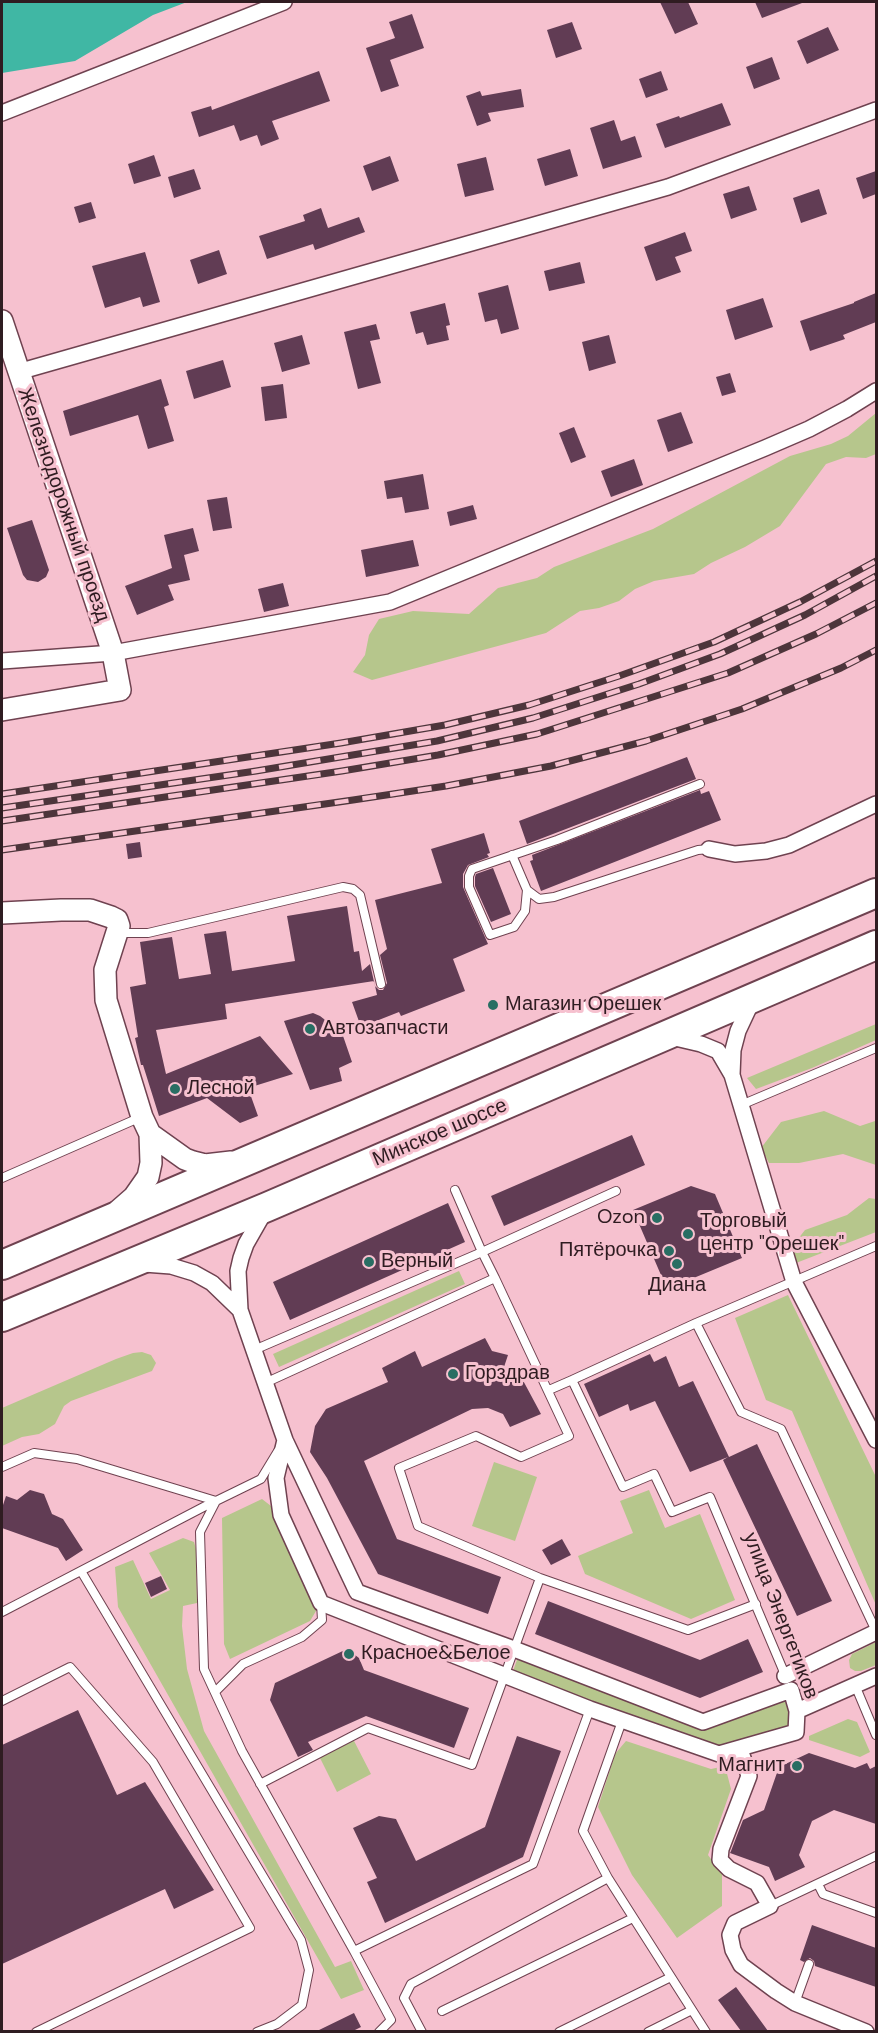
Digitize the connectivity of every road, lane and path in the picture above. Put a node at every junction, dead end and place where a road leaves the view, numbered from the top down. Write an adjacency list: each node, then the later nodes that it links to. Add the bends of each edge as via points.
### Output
1 (285, 2): 3 (street)
2 (876, 110): 5 (street, via 668,187)
3 (2, 113)
4 (2, 321): 5 (street, Железнодорожный проезд)
5 (18, 372): 7 (street, Железнодорожный проезд)
6 (876, 391): 7 (street, via 809,429 390,602)
7 (113, 653): 8 (street); 9 (street, Железнодорожный проезд, via 120,690)
8 (2, 661)
9 (2, 710)
10 (700, 784): 13 (lane)
11 (876, 804): 12 (street, via 789,845 735,854)
12 (709, 849): 14 (lane, via 554,897 539,899)
13 (512, 855): 14 (lane); 14 (lane, via 472,869 468,876 490,935 513,927 525,911)
14 (527, 890)
15 (876, 893): 26 (highway)
16 (2, 913): 17 (street, via 90,910 117,921)
17 (118, 933): 19 (lane, via 148,933 343,887 360,894); 25 (street, via 105,970 106,1000)
18 (876, 945): 20 (highway, Минское шоссе)
19 (381, 984)
20 (753, 999): 21 (highway, Минское шоссе); 23 (street, via 738,1031)
21 (668, 1036): 23 (street, via 718,1051); 30 (highway, Минское шоссе)
22 (876, 1048): 24 (lane)
23 (732, 1075): 24 (street)
24 (741, 1105): 37 (street)
25 (146, 1126): 26 (street, via 186,1160 206,1165); 27 (lane); 31 (street, via 151,1163 148,1177 134,1197)
26 (249, 1159): 31 (highway)
27 (2, 1178)
28 (455, 1190): 33 (lane)
29 (616, 1191): 33 (lane)
30 (267, 1207): 34 (highway, Минское шоссе); 38 (street, via 241,1258)
31 (109, 1219): 35 (highway)
32 (876, 1245): 37 (lane)
33 (482, 1252): 36 (lane); 41 (lane)
34 (134, 1263): 38 (street, via 171,1266 194,1273 212,1283); 39 (highway, Минское шоссе)
35 (2, 1264)
36 (495, 1278): 43 (lane); 44 (lane)
37 (794, 1282): 40 (lane); 46 (street)
38 (240, 1310): 41 (street)
39 (2, 1317)
40 (696, 1323): 42 (lane); 54 (lane, via 741,1412 781,1429)
41 (254, 1350): 43 (street)
42 (572, 1380): 44 (lane); 52 (lane, улица Энергетиков, via 623,1486 654,1474 672,1512 710,1497)
43 (265, 1383): 45 (street)
44 (549, 1390): 50 (lane, via 569,1436 521,1456 476,1436 399,1468 418,1526)
45 (285, 1440): 48 (lane, via 261,1479); 51 (street, via 276,1478 281,1515); 55 (street, via 357,1592)
46 (876, 1440)
47 (2, 1467): 48 (lane, via 34,1453 77,1459)
48 (216, 1501): 49 (lane); 60 (lane, via 200,1532 204,1669)
49 (81, 1571): 53 (lane); 81 (lane, via 301,1940 309,1970 302,2005 277,2024)
50 (540, 1578): 52 (lane, via 688,1630); 55 (lane)
51 (321, 1603): 56 (street, улица Энергетиков); 60 (lane, via 322,1620 302,1637 243,1664)
52 (756, 1604): 58 (lane, улица Энергетиков)
53 (2, 1612)
54 (876, 1631): 58 (street)
55 (514, 1649): 56 (lane); 58 (street, via 702,1722)
56 (505, 1674): 62 (street, улица Энергетиков); 67 (lane, via 472,1765 368,1728)
57 (876, 1676): 59 (street)
58 (788, 1683): 63 (street, улица Энергетиков)
59 (855, 1685): 63 (street); 65 (lane)
60 (215, 1692): 67 (lane)
61 (2, 1701): 80 (lane, via 70,1667 153,1762 250,1928)
62 (590, 1709): 64 (street, улица Энергетиков); 74 (lane, via 533,1864)
63 (797, 1711): 66 (street, улица Энергетиков, via 796,1732)
64 (622, 1721): 66 (street, улица Энергетиков, via 719,1754); 69 (lane, via 582,1831)
65 (876, 1735)
66 (740, 1749): 71 (street, via 749,1776 720,1860 729,1869 758,1883)
67 (260, 1784): 74 (lane)
68 (876, 1856): 70 (lane)
69 (608, 1878): 73 (lane); 83 (lane, via 411,1984 404,1998)
70 (818, 1884): 71 (lane); 72 (lane, via 823,1894)
71 (771, 1906): 77 (street, via 735,1923 730,1935 733,1950 741,1965)
72 (876, 1913)
73 (633, 1918): 76 (lane); 79 (lane)
74 (354, 1952): 82 (lane, via 391,2020)
75 (809, 1964): 77 (lane)
76 (671, 1977): 78 (lane); 84 (lane)
77 (795, 2003): 87 (street)
78 (692, 2010): 85 (lane); 86 (lane)
79 (442, 2011)
80 (36, 2031)
81 (257, 2031)
82 (379, 2031)
83 (422, 2031)
84 (560, 2031)
85 (648, 2031)
86 (706, 2031)
87 (867, 2031)

